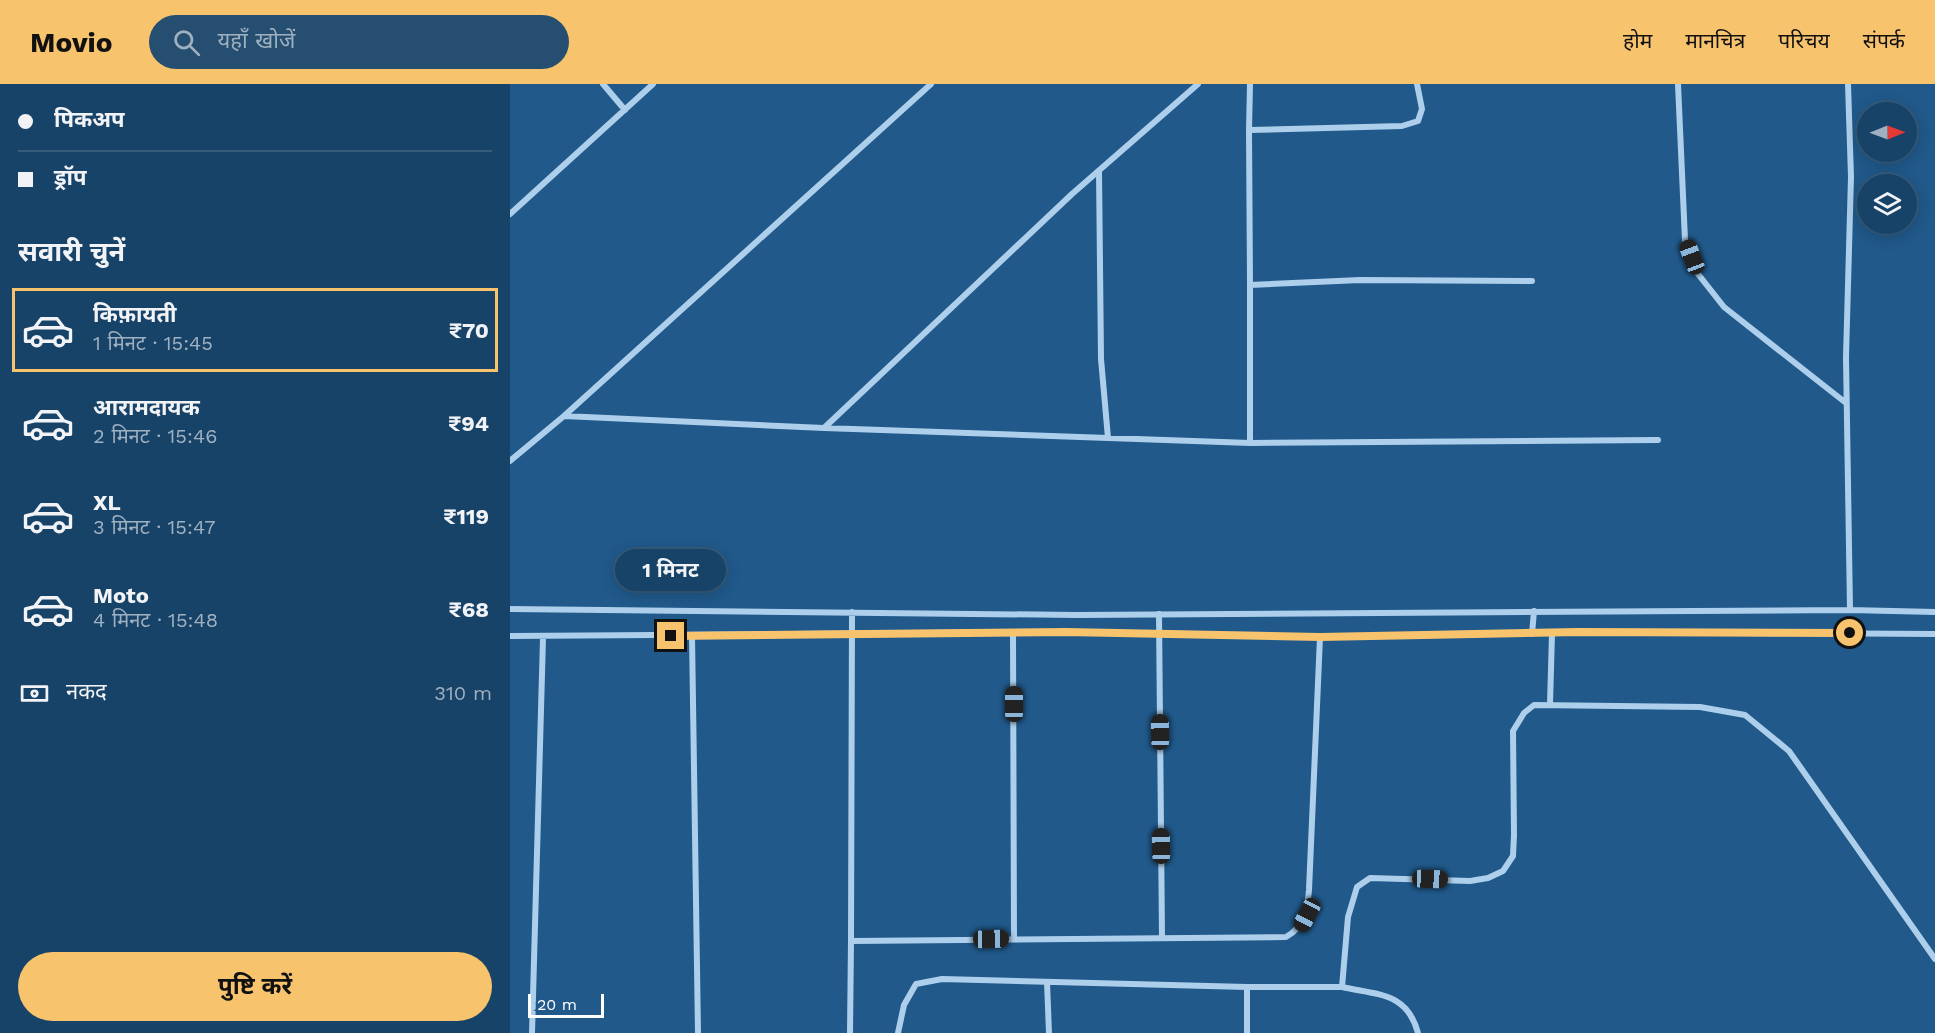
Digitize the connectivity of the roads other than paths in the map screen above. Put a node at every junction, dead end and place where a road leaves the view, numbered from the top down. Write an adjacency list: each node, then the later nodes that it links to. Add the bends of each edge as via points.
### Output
1 (603, 84): 9 (street)
2 (653, 84): 9 (street)
3 (931, 84): 16 (street)
4 (1198, 84): 11 (street)
5 (1250, 84): 10 (street)
6 (1417, 84): 10 (street, via 1422,109 1418,121 1402,126)
7 (1678, 84): 15 (street, via 1685,240 1698,274 1724,308)
8 (1848, 84): 15 (street, via 1851,177)
9 (624, 110): 12 (street)
10 (1249, 130): 14 (street)
11 (1099, 171): 17 (street); 18 (street, via 1101,359)
12 (510, 214)
13 (1532, 281): 14 (street, via 1360,280)
14 (1250, 285): 20 (street)
15 (1846, 403): 23 (street)
16 (564, 416): 17 (street); 21 (street)
17 (824, 428): 18 (street)
18 (1108, 438): 20 (street)
19 (1658, 440): 20 (street)
20 (1250, 443)
21 (510, 461)
22 (510, 609): 25 (street)
23 (1850, 610): 24 (street); 26 (street)
24 (1534, 611): 27 (street); 30 (street)
25 (852, 612): 27 (street); 29 (street)
26 (1935, 612)
27 (1159, 614): 33 (street)
28 (1013, 632): 29 (street); 33 (street); 39 (street)
29 (852, 633): 35 (street); 41 (street)
30 (1532, 634): 31 (street); 36 (street)
31 (1552, 634): 32 (street); 38 (street)
32 (1935, 634)
33 (1159, 635): 36 (street); 40 (street)
34 (510, 636): 37 (street)
35 (692, 636): 37 (street); 47 (street)
36 (1320, 637): 40 (street, via 1307,915 1299,930 1286,937)
37 (543, 638): 46 (street)
38 (1550, 704): 42 (street, via 1700,707 1745,715 1789,751); 45 (street, via 1534,705 1524,712 1514,731 1513,856 1503,871 1470,880 1370,878 1356,886 1348,917)
39 (1014, 938): 40 (street); 41 (street)
40 (1162, 938)
41 (851, 941): 48 (street)
42 (1935, 959)
43 (1047, 982): 44 (street); 49 (street, via 942,979 916,984 904,1005); 50 (street)
44 (1247, 987): 45 (street); 51 (street)
45 (1342, 987): 52 (street, via 1398,1000 1415,1019)
46 (532, 1033)
47 (698, 1033)
48 (850, 1033)
49 (898, 1033)
50 (1049, 1033)
51 (1247, 1033)
52 (1418, 1033)

